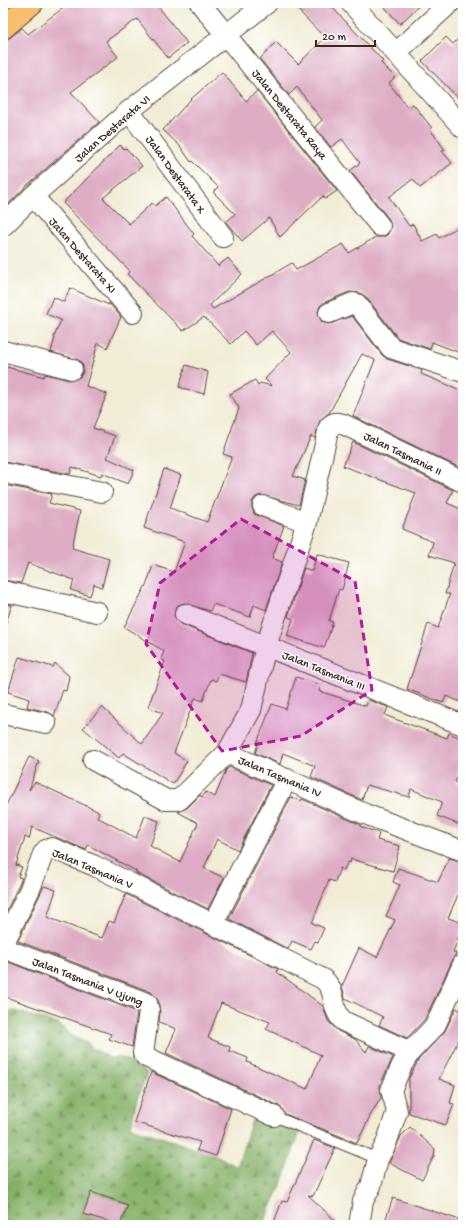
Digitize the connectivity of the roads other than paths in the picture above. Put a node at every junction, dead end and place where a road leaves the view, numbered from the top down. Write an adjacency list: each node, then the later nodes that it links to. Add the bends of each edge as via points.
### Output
1 (32, 3): 6 (main road)
2 (200, 3): 7 (street, Jalan Destarata Raya)
3 (267, 3): 7 (street, Jalan Destarata VI)
4 (351, 3): 8 (street)
5 (450, 3): 8 (street)
6 (3, 28)
7 (226, 35): 9 (street, Jalan Destarata VI); 13 (street, Jalan Destarata Raya)
8 (397, 52): 10 (street)
9 (129, 111): 11 (street, Jalan Destarata VI); 14 (street, Jalan Destarata X)
10 (463, 128)
11 (33, 196): 12 (street, Jalan Destarata VI); 15 (street, Jalan Destarata XI)
12 (3, 226)
13 (380, 226)
14 (223, 237)
15 (133, 313)
16 (329, 313): 19 (street, via 353,303 357,304 390,348)
17 (3, 351): 18 (street)
18 (72, 369)
19 (463, 372)
20 (3, 473): 22 (street)
21 (463, 482): 24 (street, Jalan Tasmania II, via 343,424 332,423)
22 (102, 492)
23 (263, 506): 24 (street)
24 (307, 522): 28 (street)
25 (3, 591): 26 (street)
26 (97, 612)
27 (185, 614): 28 (street, Jalan Tasmania III)
28 (266, 646): 31 (street, Jalan Tasmania III); 32 (street, via 251,710)
29 (3, 714): 30 (street)
30 (46, 723)
31 (463, 725)
32 (227, 753): 33 (street, Jalan Tasmania IV, via 179,800 173,801 166,800); 34 (street, Jalan Tasmania IV)
33 (93, 760)
34 (287, 779): 35 (street, Jalan Tasmania IV, via 365,814); 36 (street)
35 (463, 851)
36 (213, 924): 37 (street, Jalan Tasmania V, via 95,866 52,848 42,854 30,889); 40 (street, Jalan Tasmania V, via 323,979 330,985 335,1009 343,1021)
37 (3, 945)
38 (3, 948): 41 (street, Jalan Tasmania V Ujung, via 147,1003 149,1011 143,1053 146,1057)
39 (463, 964): 40 (street, via 435,1026)
40 (410, 1052): 42 (street, via 390,1090 398,1111)
41 (274, 1116): 42 (lane)
42 (378, 1159): 43 (street)
43 (359, 1225)

